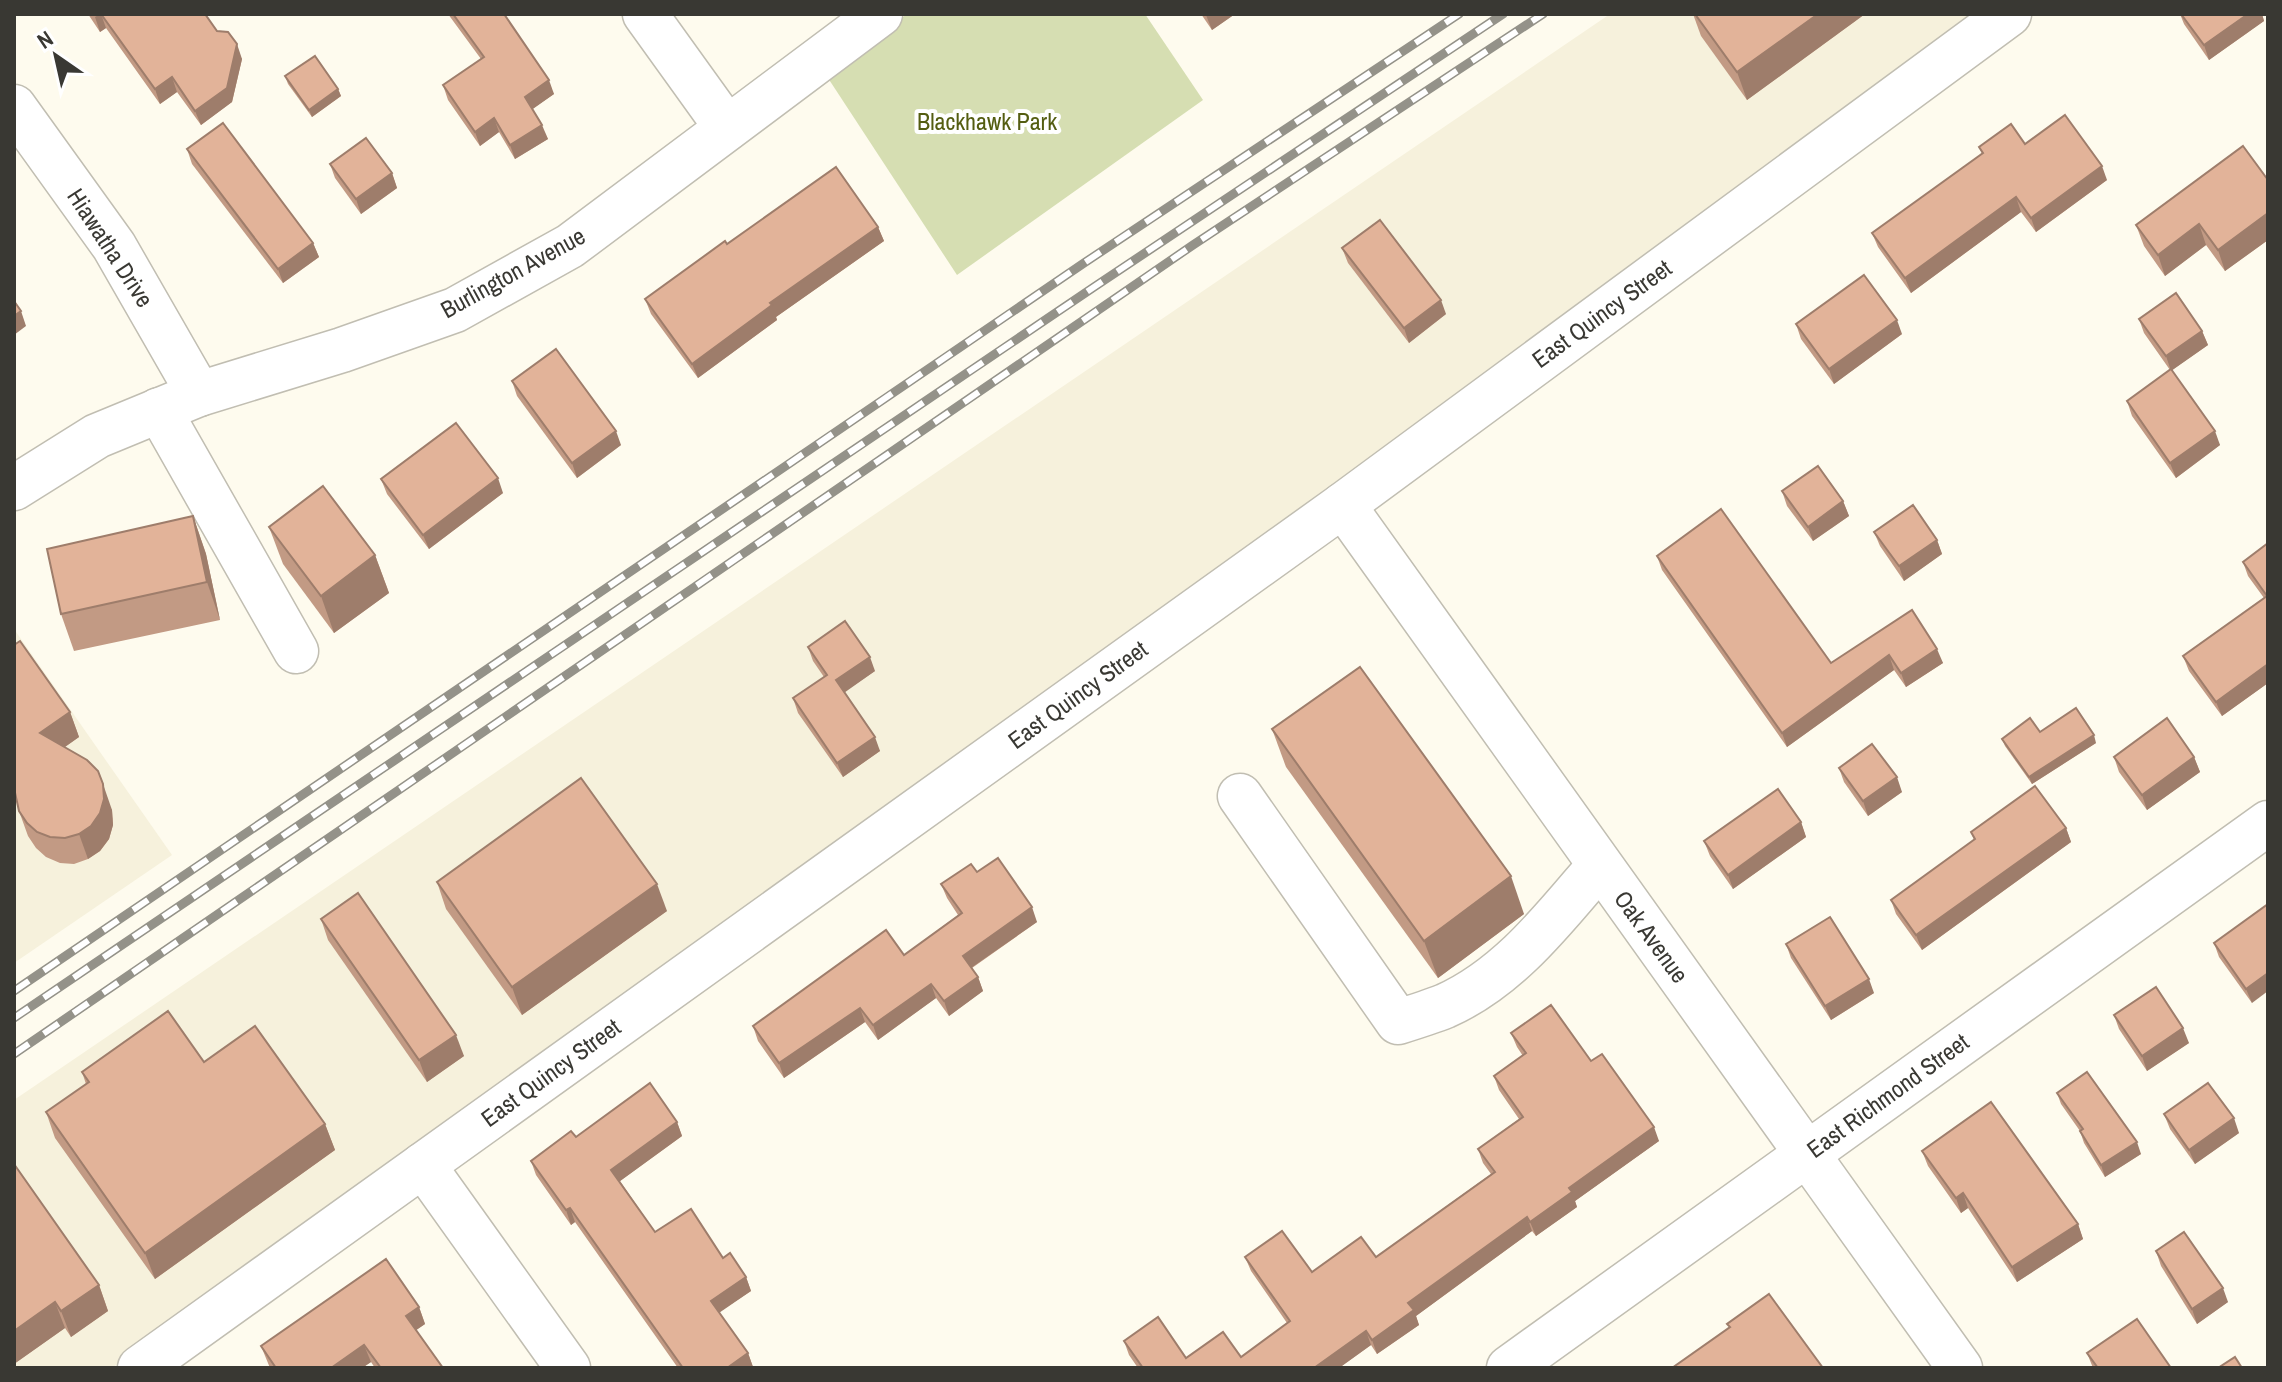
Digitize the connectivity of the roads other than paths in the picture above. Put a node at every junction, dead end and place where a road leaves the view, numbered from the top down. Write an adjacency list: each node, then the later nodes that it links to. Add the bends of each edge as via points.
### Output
1 (645, 14): 5 (street)
2 (880, 14): 5 (street, Burlington Avenue)
3 (2009, 14): 9 (street, East Quincy Street)
4 (14, 107): 6 (street, Hiawatha Drive, via 114,246)
5 (727, 128): 6 (street, Burlington Avenue, via 570,246 455,310)
6 (199, 394): 7 (street, Burlington Avenue)
7 (159, 410): 8 (street, Burlington Avenue, via 97,436); 10 (street)
8 (14, 488)
9 (1343, 505): 13 (street, Oak Avenue); 15 (street, East Quincy Street)
10 (296, 651)
11 (1240, 796): 13 (street, via 1398,1022 1447,1005 1498,973)
12 (2268, 823): 14 (street, East Richmond Street)
13 (1599, 866): 14 (street, Oak Avenue)
14 (1807, 1154): 18 (street, East Richmond Street); 19 (street, Oak Avenue)
15 (423, 1165): 16 (street, East Quincy Street); 17 (street)
16 (140, 1368)
17 (568, 1368)
18 (1509, 1368)
19 (1960, 1368)

